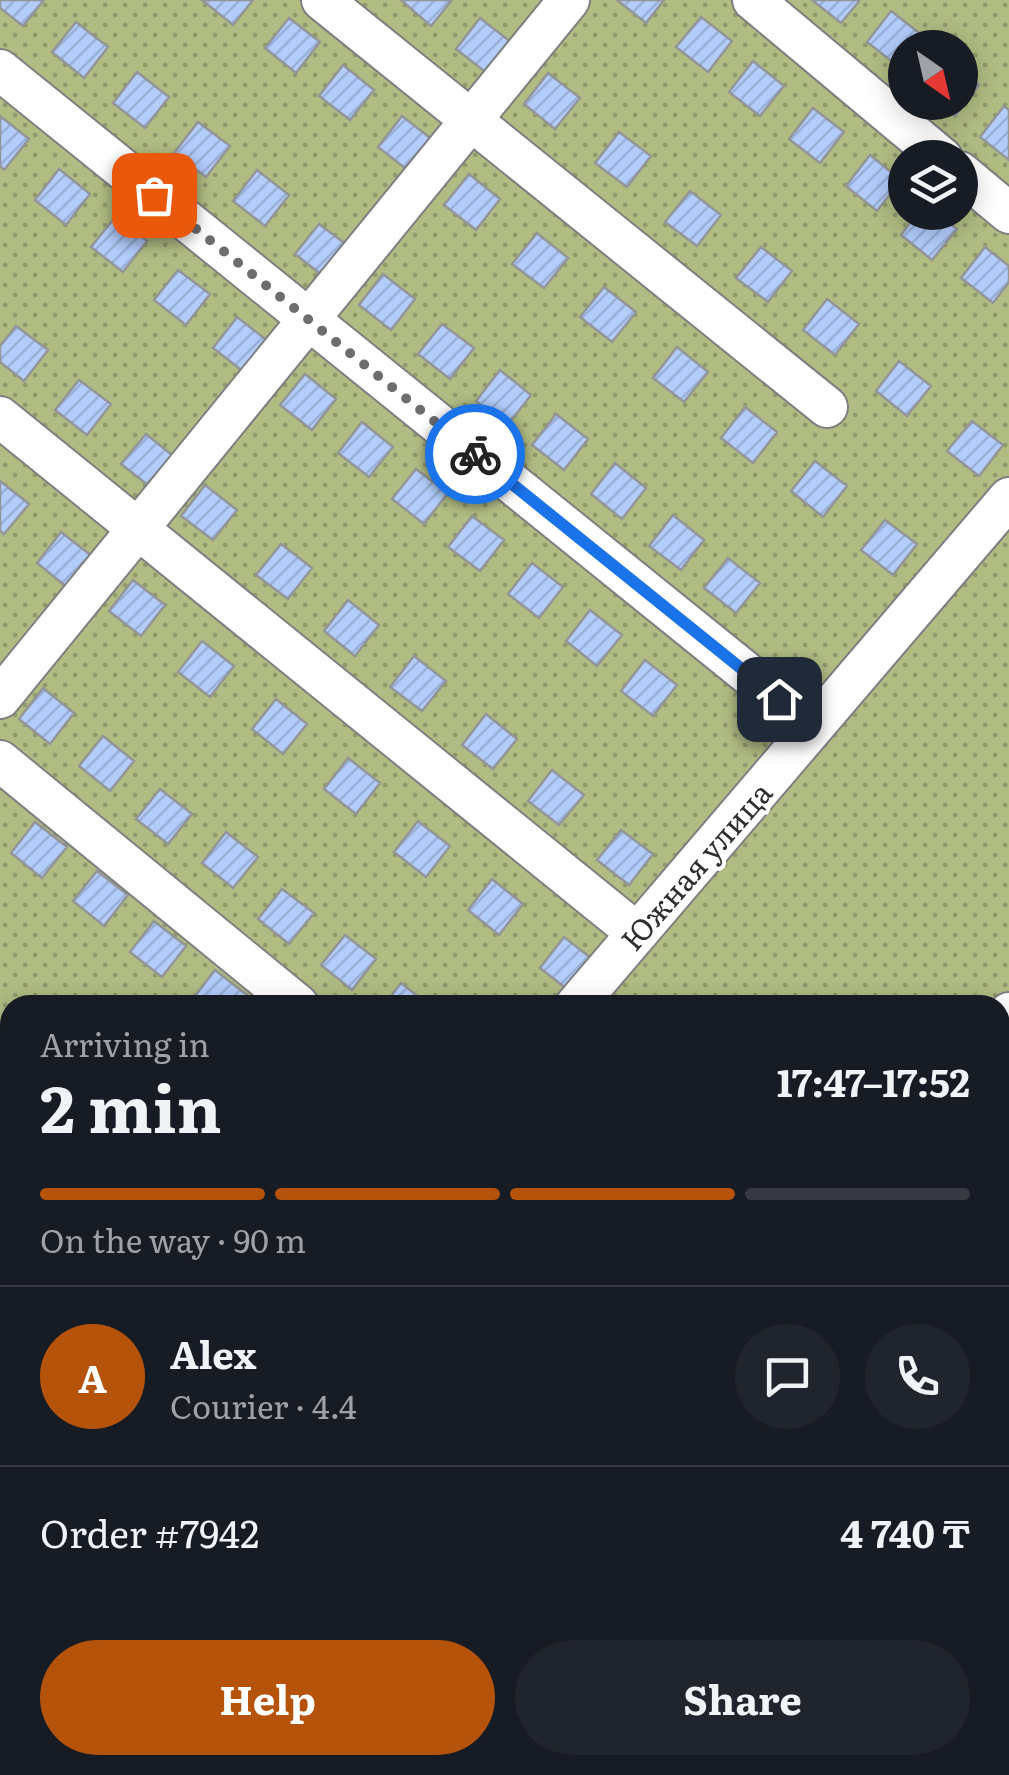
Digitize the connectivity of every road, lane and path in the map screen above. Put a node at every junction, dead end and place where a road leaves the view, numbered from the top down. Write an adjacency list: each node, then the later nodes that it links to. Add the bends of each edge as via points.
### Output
1 (322, 0): 5 (lane)
2 (569, 0): 5 (lane)
3 (753, 0): 6 (lane)
4 (0, 70): 9 (lane)
5 (471, 120): 9 (lane); 10 (lane)
6 (920, 140)
7 (978, 187): 8 (lane)
8 (1009, 213)
9 (309, 320): 13 (lane); 15 (lane)
10 (827, 407)
11 (0, 417): 13 (lane)
12 (1009, 498): 17 (lane, Южная улица)
13 (138, 528): 14 (lane); 17 (lane)
14 (0, 698)
15 (779, 699)
16 (0, 761): 18 (lane)
17 (637, 933): 19 (lane, Южная улица)
18 (286, 995)
19 (584, 995)

